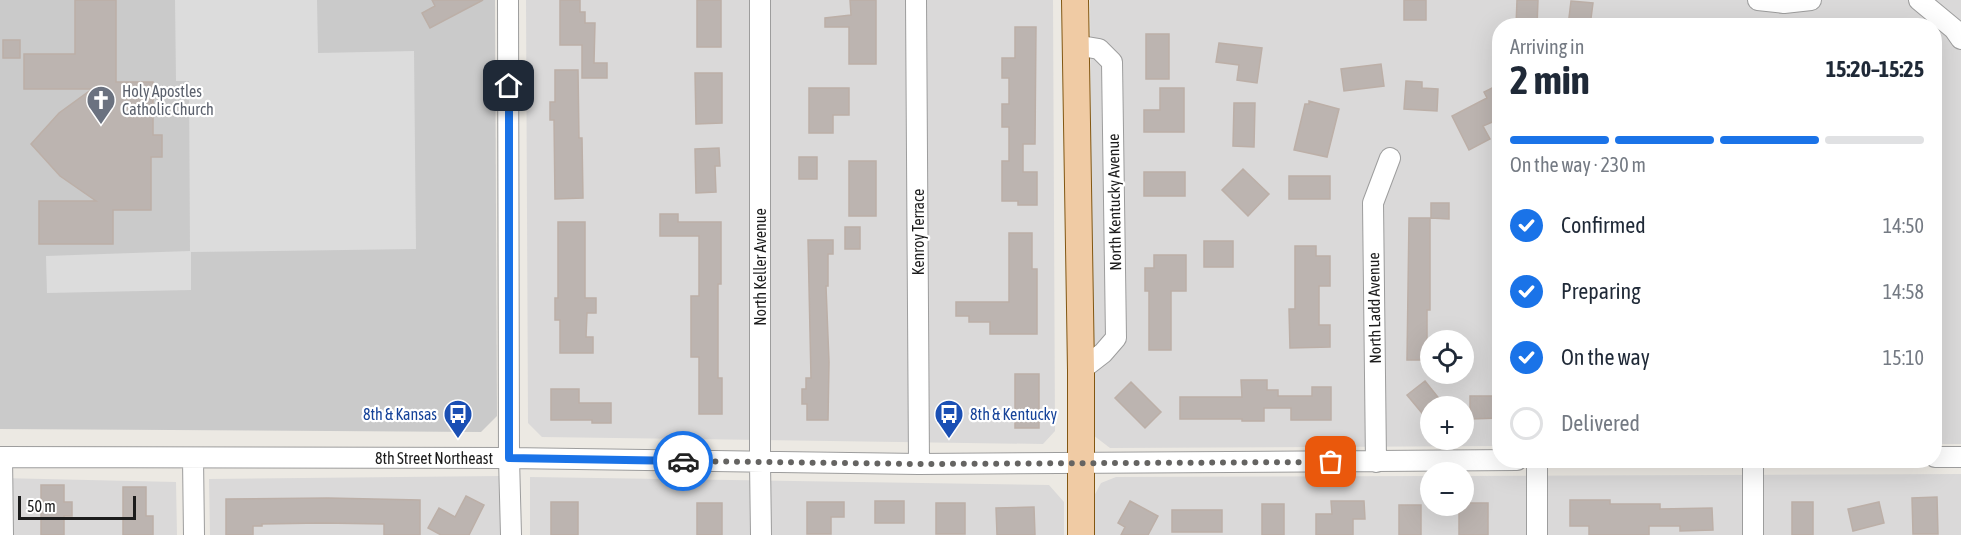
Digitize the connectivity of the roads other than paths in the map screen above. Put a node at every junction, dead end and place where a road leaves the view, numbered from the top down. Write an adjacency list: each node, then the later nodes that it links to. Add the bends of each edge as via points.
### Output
1 (508, 0): 17 (street)
2 (760, 0): 21 (street, North Keller Avenue)
3 (916, 0): 22 (street, Kenroy Terrace)
4 (1075, 0): 11 (main road)
5 (1758, 0): 6 (street)
6 (1811, 0)
7 (1919, 0): 8 (street)
8 (1941, 18)
9 (1942, 19): 10 (street)
10 (1961, 39)
11 (1075, 45): 13 (main road); 13 (street, North Kentucky Avenue, via 1099,49 1112,62 1115,178 1116,338)
12 (1390, 158): 20 (street, North Ladd Avenue, via 1372,203)
13 (1081, 370): 23 (main road)
14 (1, 457): 16 (street, 8th Street Northeast); 26 (street)
15 (1961, 457): 18 (street)
16 (193, 458): 17 (street, 8th Street Northeast); 27 (street)
17 (509, 458): 21 (street, 8th Street Northeast); 28 (street)
18 (1942, 458)
19 (1492, 460): 20 (street, 8th Street Northeast)
20 (1376, 462): 23 (street, 8th Street Northeast)
21 (760, 463): 22 (street, 8th Street Northeast); 29 (street, North Keller Avenue)
22 (919, 464): 23 (street, 8th Street Northeast)
23 (1081, 464): 30 (main road)
24 (1537, 468): 31 (street)
25 (1753, 468): 32 (street)
26 (3, 535)
27 (194, 535)
28 (511, 535)
29 (762, 535)
30 (1081, 535)
31 (1537, 535)
32 (1753, 535)

